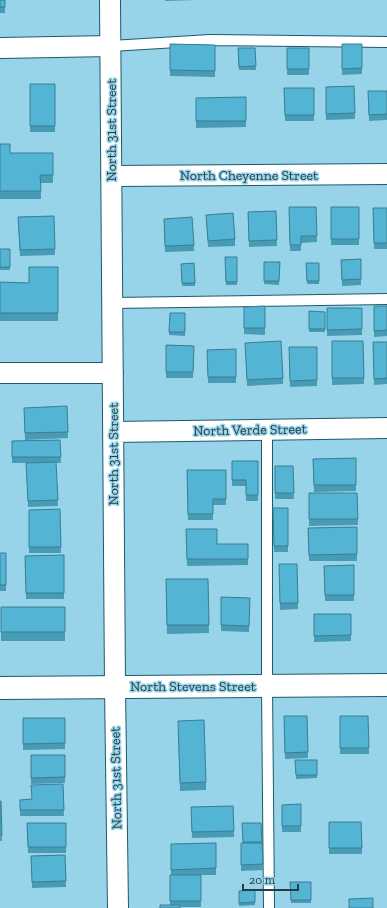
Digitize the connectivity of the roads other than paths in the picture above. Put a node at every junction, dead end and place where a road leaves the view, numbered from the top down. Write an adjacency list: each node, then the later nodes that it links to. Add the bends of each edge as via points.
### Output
1 (110, 0): 3 (street, North 31st Street)
2 (387, 42): 3 (lane, via 210,40)
3 (111, 46): 4 (street); 6 (street, North 31st Street)
4 (0, 48)
5 (387, 174): 6 (street, North Cheyenne Street)
6 (111, 176): 8 (street, North 31st Street)
7 (387, 299): 8 (lane)
8 (112, 303): 10 (street, North 31st Street)
9 (0, 373): 10 (street)
10 (113, 373): 13 (street, North 31st Street)
11 (387, 428): 12 (street, North Verde Street)
12 (267, 430): 13 (street, North Verde Street); 15 (lane)
13 (113, 432): 16 (street, North 31st Street)
14 (387, 685): 15 (street, North Stevens Street)
15 (267, 686): 16 (street, North Stevens Street); 19 (lane)
16 (115, 687): 17 (street, North Stevens Street); 18 (street, North 31st Street)
17 (0, 688)
18 (118, 908)
19 (269, 908)

